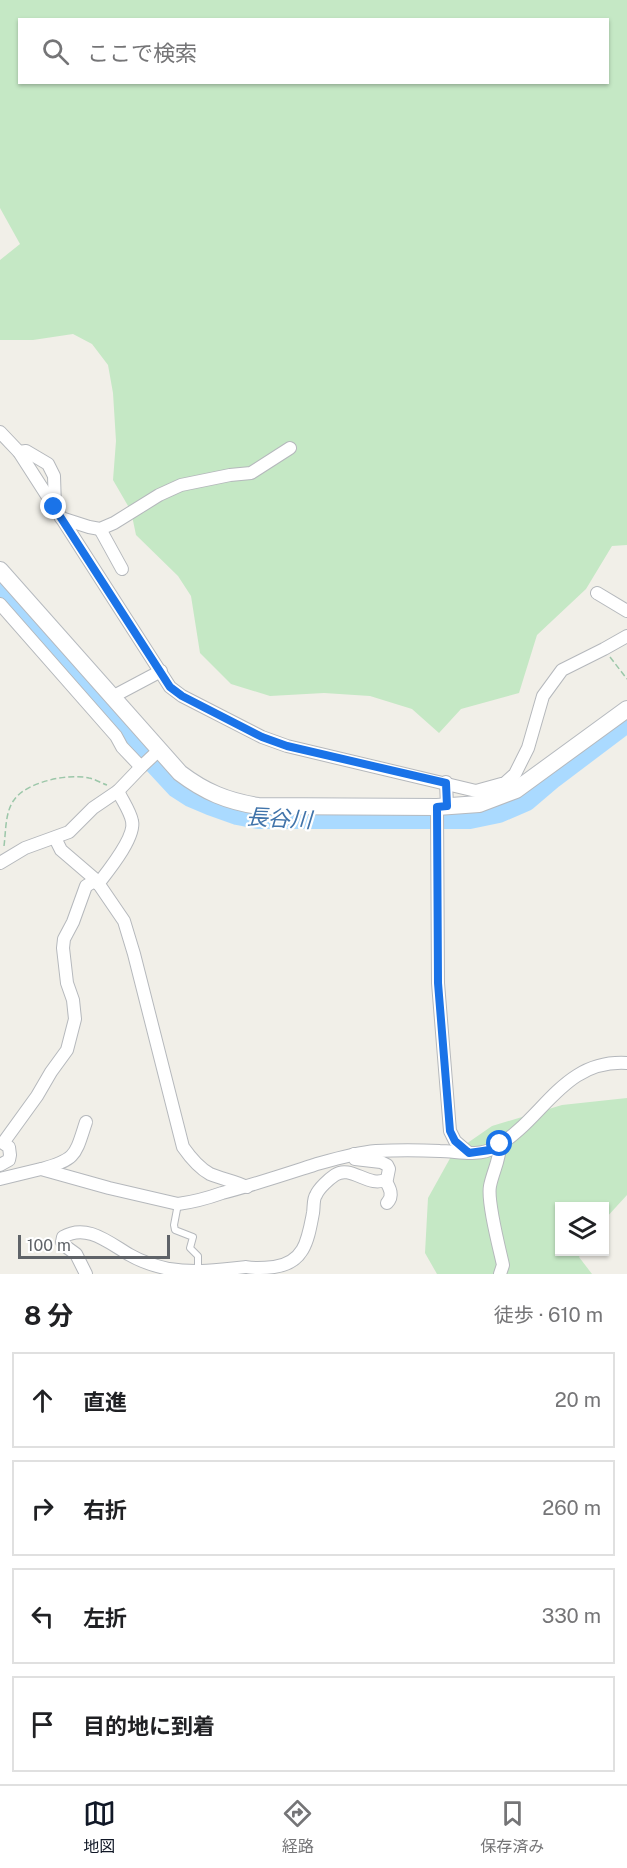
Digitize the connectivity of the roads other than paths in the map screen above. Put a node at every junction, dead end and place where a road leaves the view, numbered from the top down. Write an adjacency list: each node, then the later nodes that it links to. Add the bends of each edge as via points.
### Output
1 (0, 432): 3 (street)
2 (291, 448): 5 (street, via 251,473 181,485)
3 (19, 452): 4 (street); 4 (street, via 26,451 48,464 54,476)
4 (58, 513): 5 (street); 12 (street)
5 (100, 529): 6 (street)
6 (122, 569)
7 (0, 570): 13 (street)
8 (597, 593): 10 (street)
9 (0, 604): 16 (street)
10 (627, 611)
11 (627, 636): 17 (street, via 561,670 543,696 528,748 515,774 505,783 476,790)
12 (160, 671): 13 (street); 17 (street, via 170,687 182,696 262,737)
13 (112, 697): 15 (street)
14 (627, 710): 19 (street, via 516,790 478,804)
15 (159, 750): 16 (street); 19 (street, via 196,785 239,803)
16 (141, 767): 18 (street)
17 (446, 783): 19 (street)
18 (119, 789): 20 (street, via 69,832); 22 (street, via 132,828 121,854)
19 (442, 806): 26 (street, via 438,983 450,1131)
20 (55, 838): 21 (street, via 25,848); 22 (street, via 61,850)
21 (1, 862)
22 (97, 882): 28 (street, via 86,886 64,939 75,1020 67,1050 3,1143 9,1147 10,1155); 32 (street, via 124,921 183,1147 210,1173)
23 (627, 1063): 25 (street, via 596,1065 577,1074)
24 (86, 1122): 29 (street, via 73,1155 65,1162)
25 (500, 1144): 26 (street); 37 (street, via 490,1187 503,1265)
26 (469, 1153): 27 (street, via 406,1150)
27 (354, 1154): 31 (street, via 355,1159 387,1165); 32 (street)
28 (0, 1165)
29 (41, 1169): 30 (street); 34 (street)
30 (0, 1179)
31 (385, 1180): 33 (street, via 391,1194); 35 (street, via 371,1181 347,1172 334,1176 315,1195 304,1249 286,1265)
32 (247, 1187): 34 (street)
33 (387, 1203)
34 (178, 1204): 35 (lane, via 175,1230 193,1238 190,1248 198,1256)
35 (198, 1272): 36 (street, via 146,1263 99,1236 85,1232 68,1234 62,1242 76,1254)
36 (86, 1274)
37 (500, 1274)

